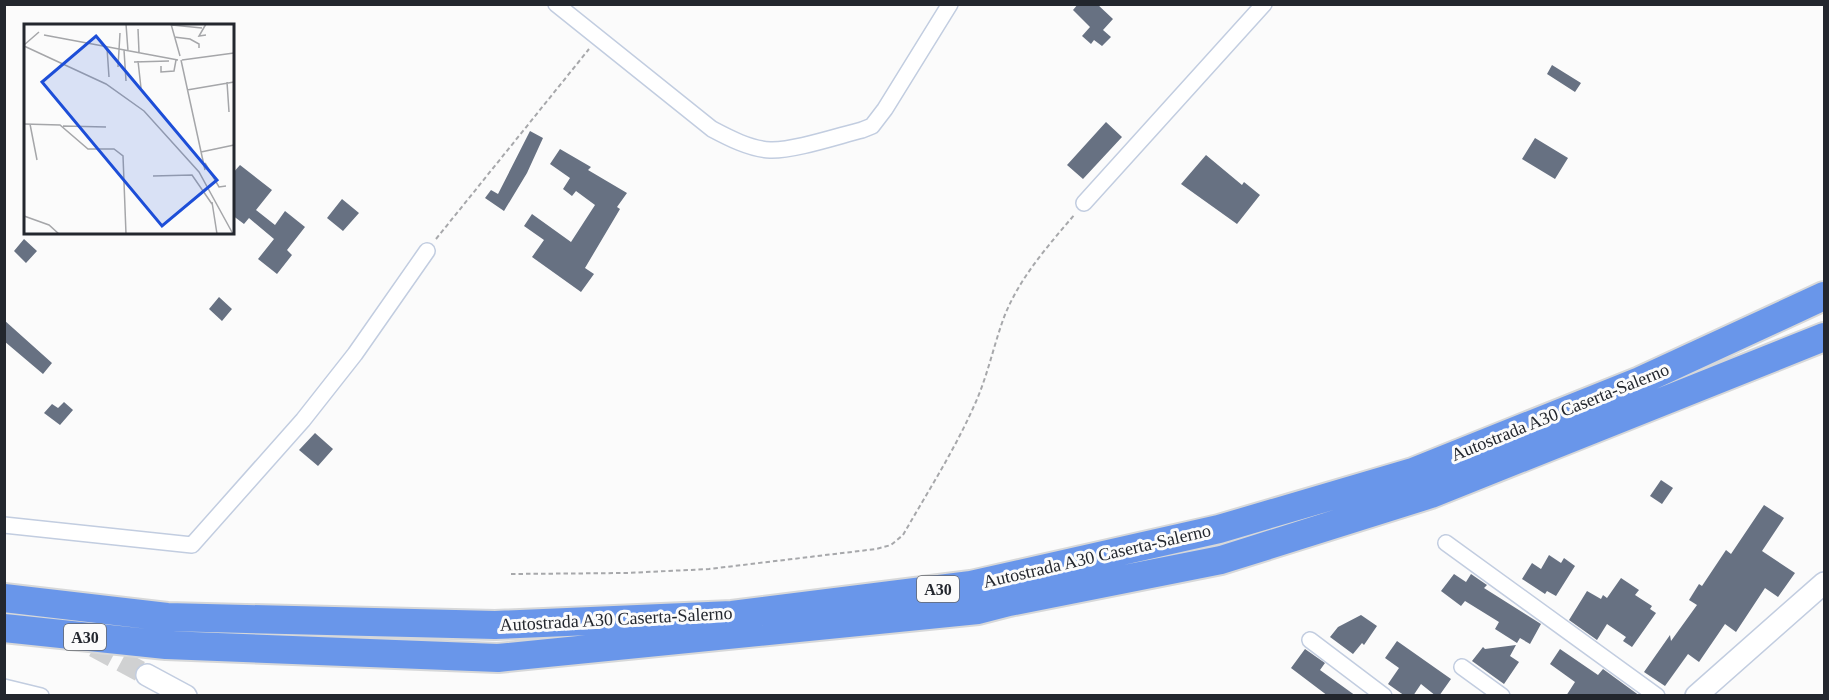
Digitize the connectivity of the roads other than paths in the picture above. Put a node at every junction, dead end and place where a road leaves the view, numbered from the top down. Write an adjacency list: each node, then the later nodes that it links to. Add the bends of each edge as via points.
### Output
1 (556, 4): 2 (street, via 712,129 770,150 872,126)
2 (950, 4)
3 (1264, 4): 4 (street)
4 (1084, 203)
5 (427, 251): 8 (street, via 356,354 192,545)
6 (1824, 296): 11 (highway, Autostrada A30 Caserta-Salerno / A30, via 1640,381 1413,472 1219,529 971,585 732,615 495,625 166,617)
7 (1824, 336): 12 (highway, Autostrada A30 Caserta-Salerno / A30, via 1431,494 1221,560 978,610 498,658 166,645)
8 (4, 525)
9 (1446, 543): 21 (street)
10 (1824, 583): 22 (main road)
11 (4, 598)
12 (4, 628)
13 (1310, 640): 19 (street)
14 (1462, 668): 20 (street)
15 (147, 675): 18 (main road)
16 (4, 687): 17 (street)
17 (41, 696)
18 (186, 696)
19 (1384, 696)
20 (1503, 696)
21 (1657, 696)
22 (1696, 696)

